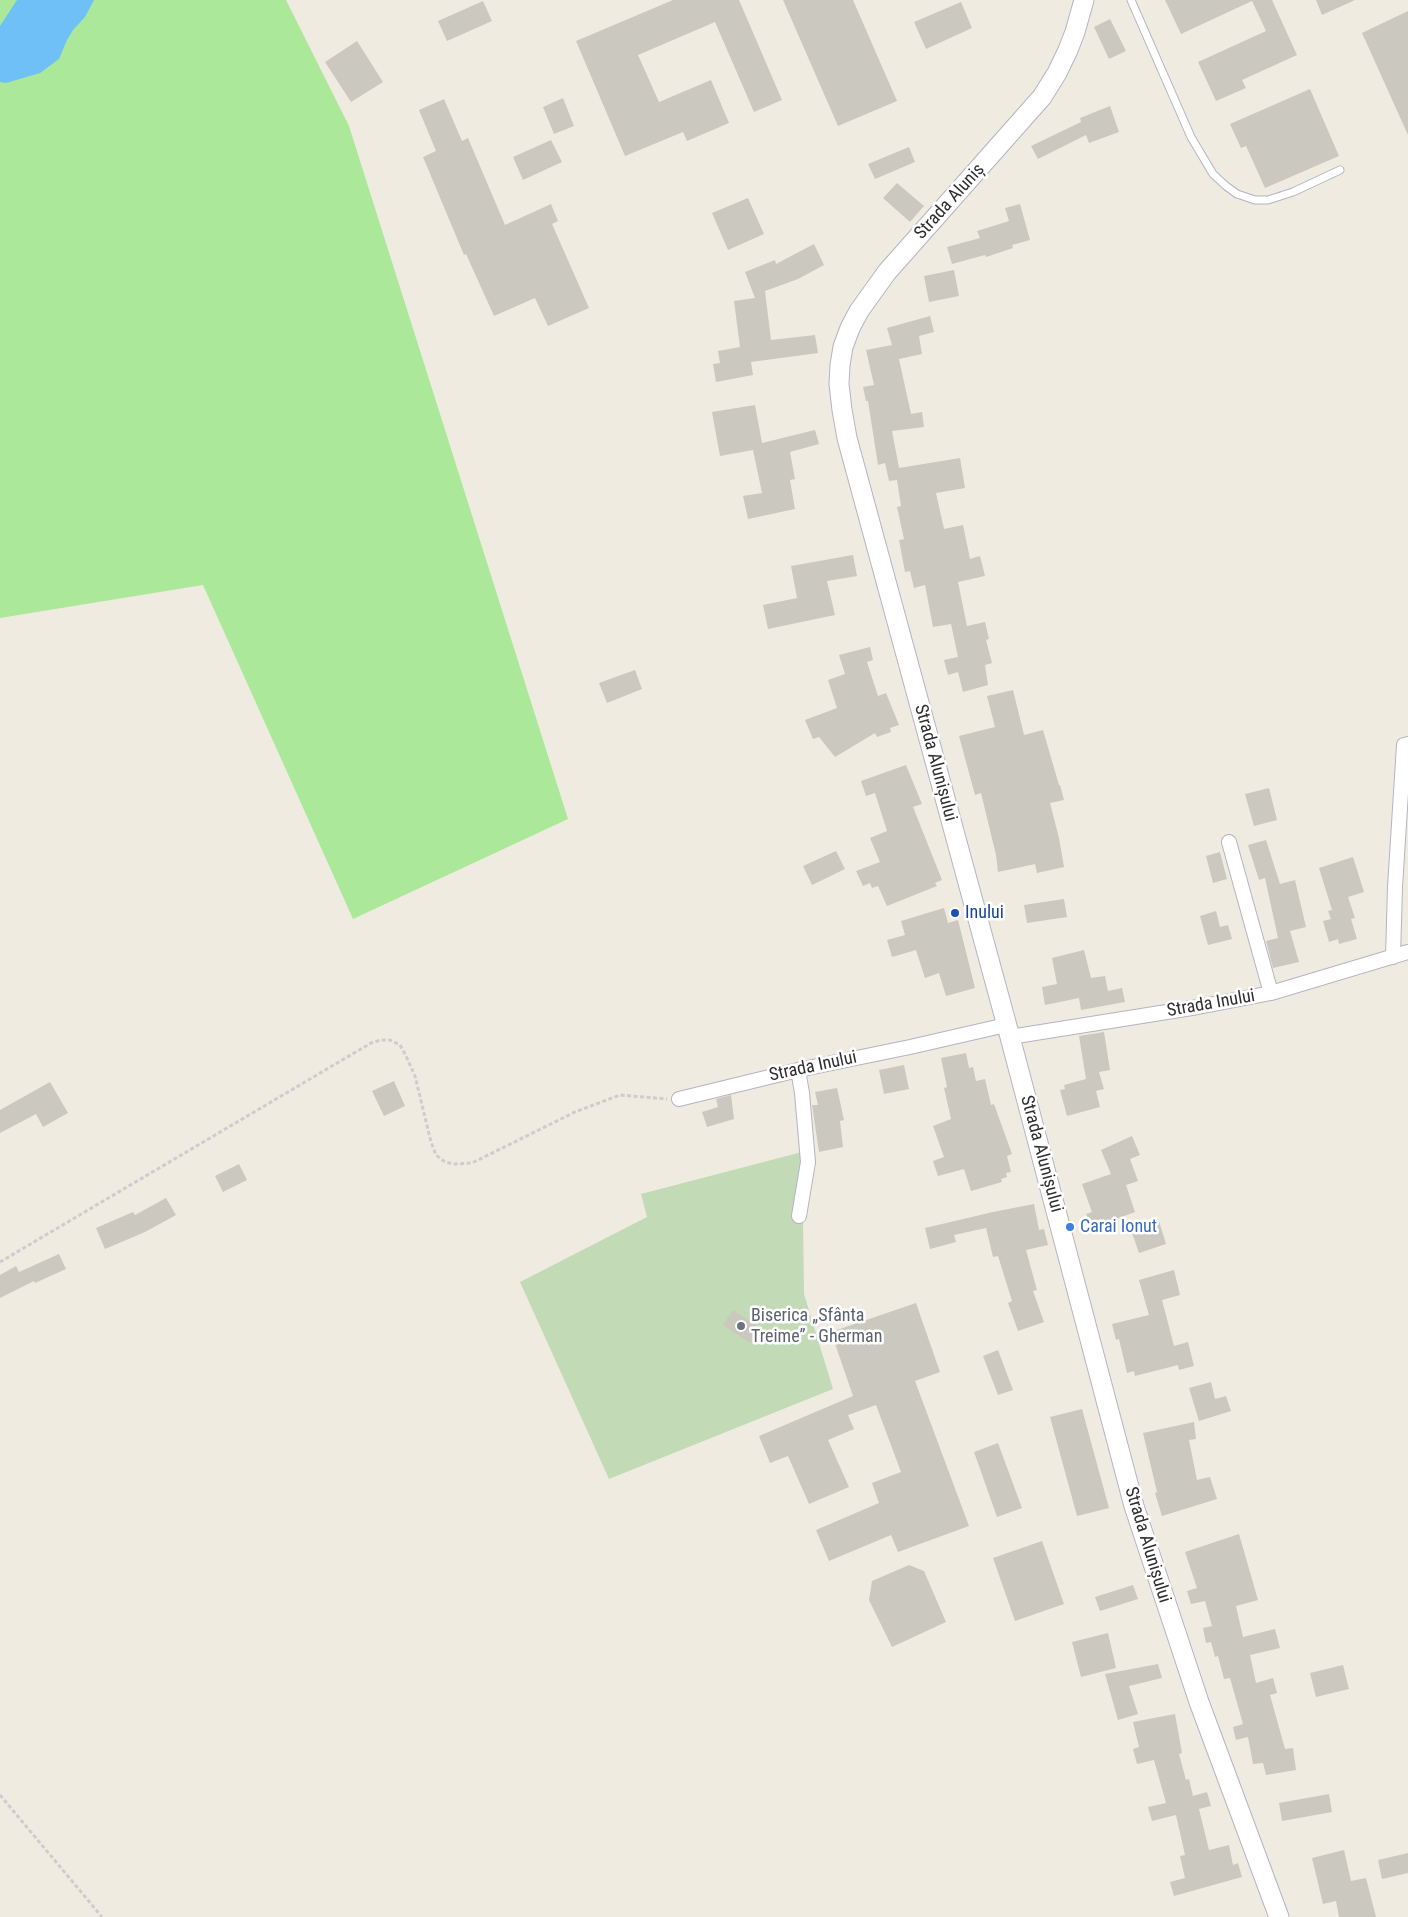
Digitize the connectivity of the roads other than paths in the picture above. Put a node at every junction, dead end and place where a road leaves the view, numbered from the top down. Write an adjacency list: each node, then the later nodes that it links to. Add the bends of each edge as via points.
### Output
1 (1084, 0): 4 (main road, Strada Aluniș, via 1068,50 1042,97 887,272 859,311 850,328 840,365)
2 (1131, 0): 3 (lane, via 1191,137 1214,174 1226,186 1255,200 1268,200)
3 (1340, 170)
4 (842, 410): 10 (main road, Strada Alunișului)
5 (1408, 744): 8 (street, via 1404,745)
6 (1229, 842): 9 (street)
7 (1408, 952): 8 (street, Strada Inului)
8 (1392, 957): 9 (street, Strada Inului)
9 (1270, 993): 10 (street, Strada Inului, via 1198,1007)
10 (1008, 1031): 11 (street, Strada Inului); 14 (main road, Strada Alunișului, via 1134,1506 1199,1702)
11 (798, 1070): 12 (street, Strada Inului); 13 (street, via 808,1162)
12 (679, 1099)
13 (799, 1216)
14 (1279, 1917)

